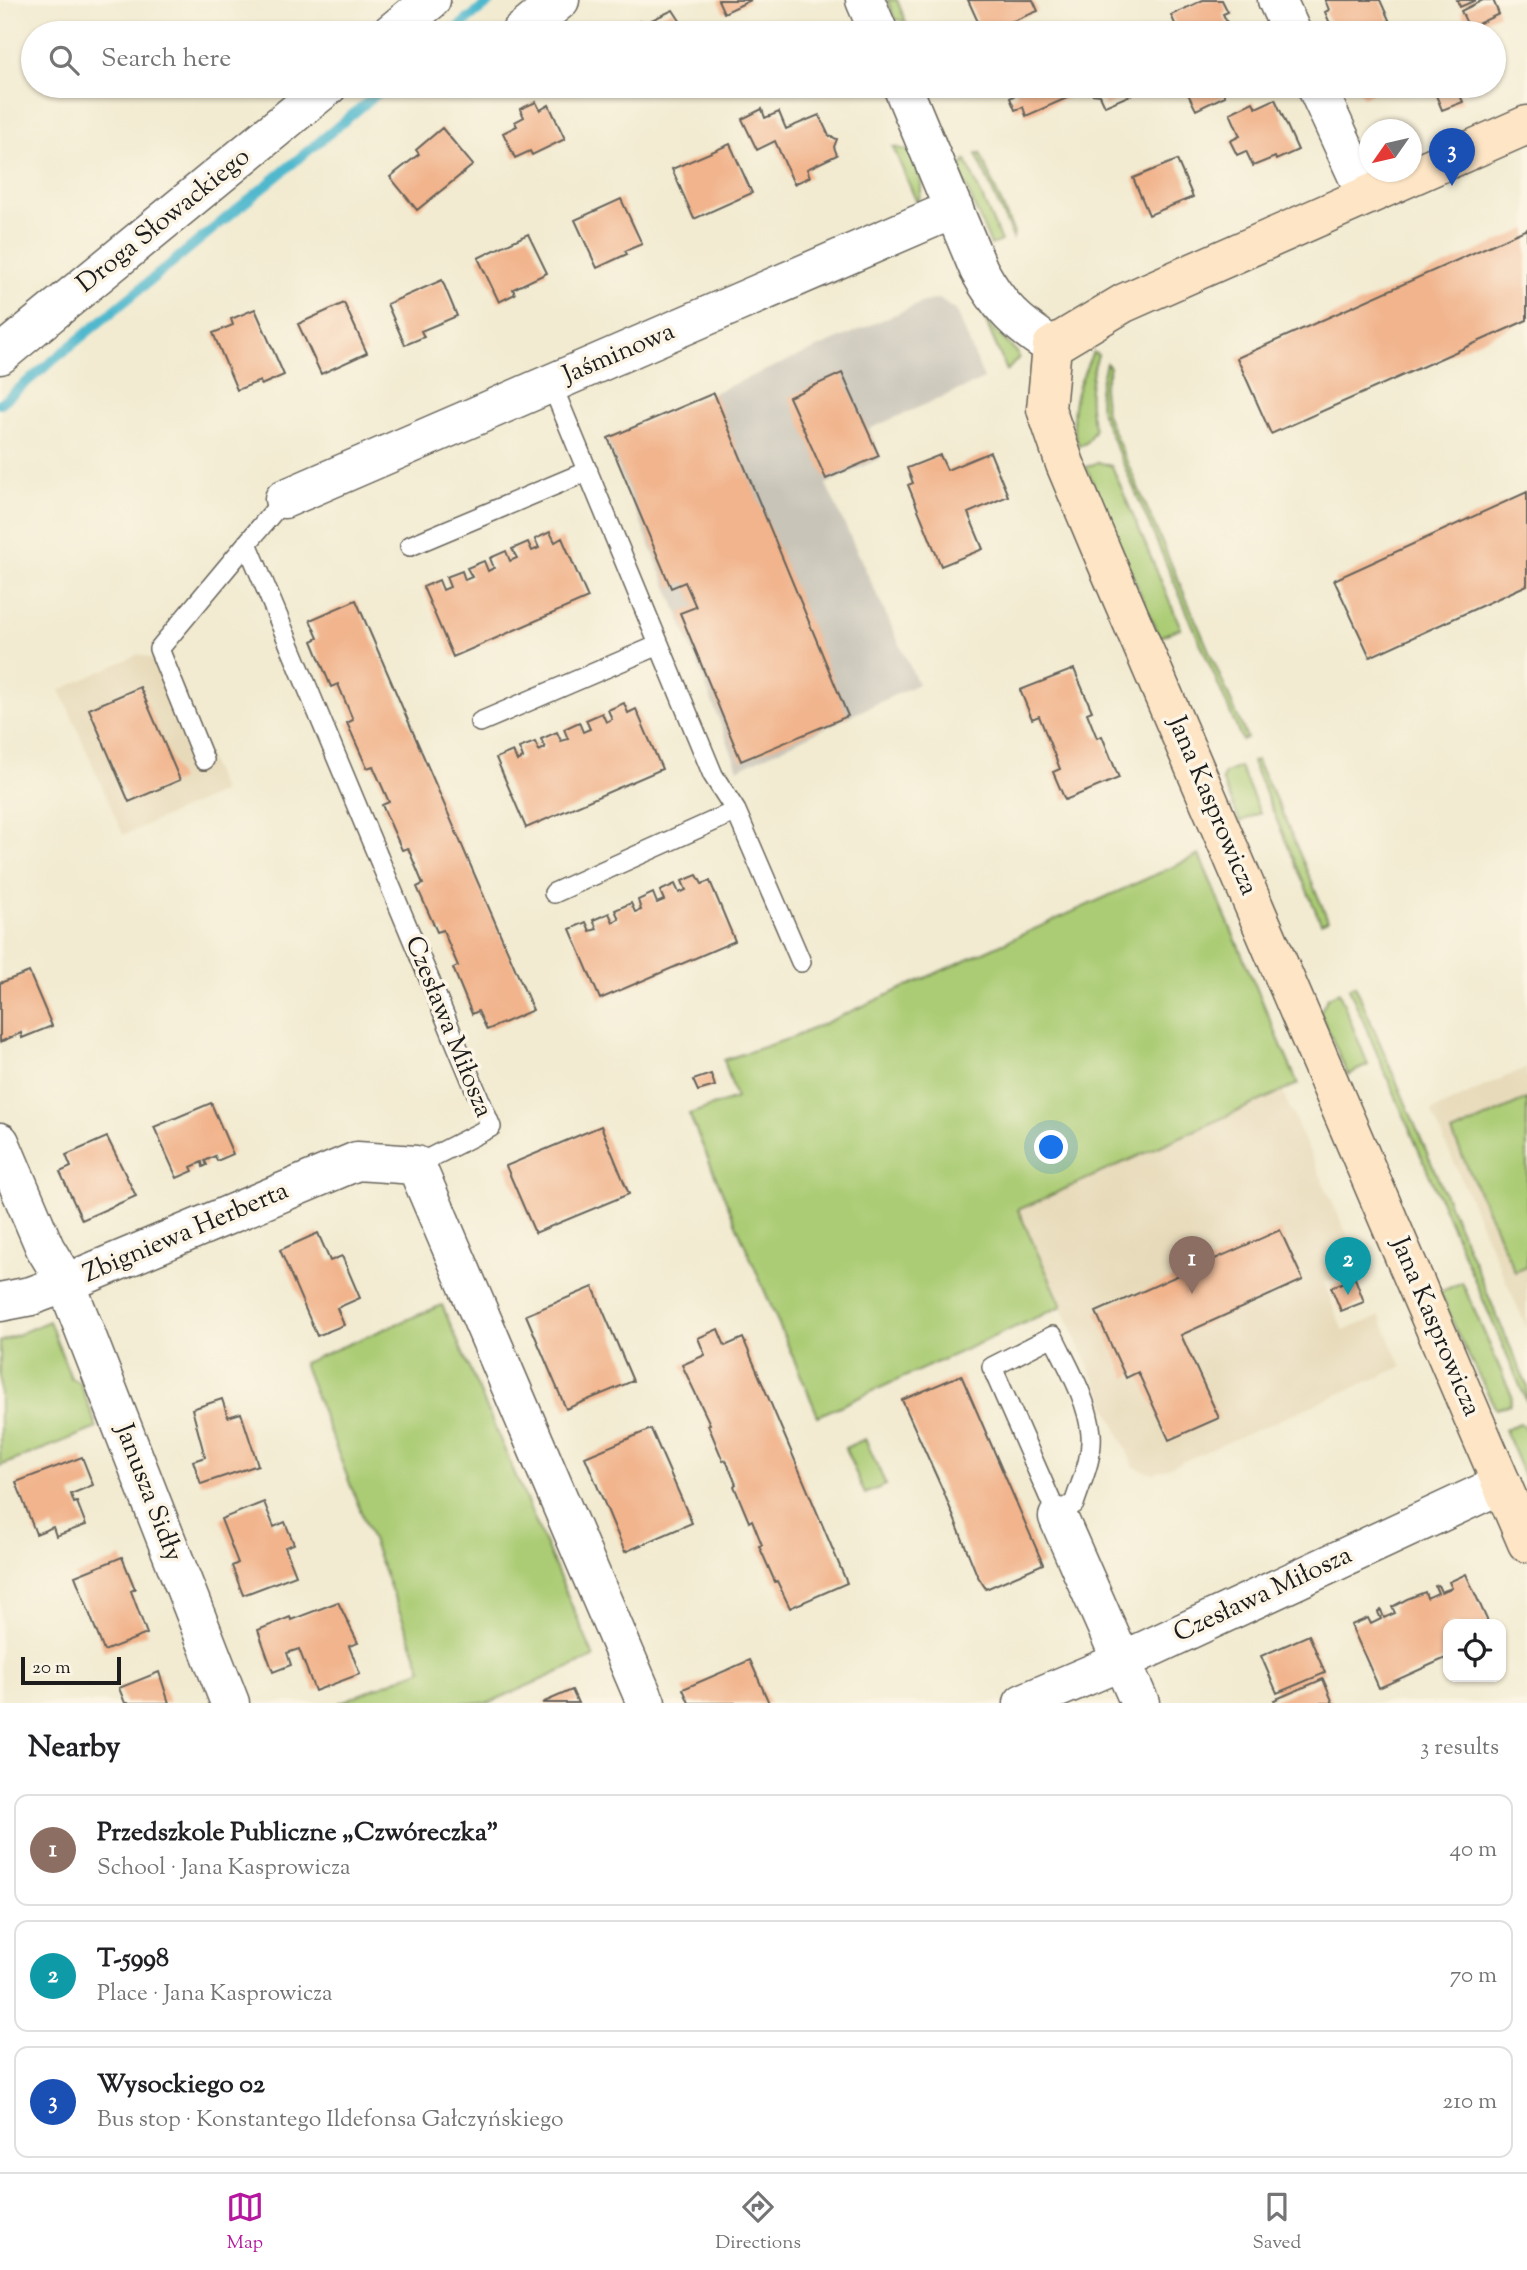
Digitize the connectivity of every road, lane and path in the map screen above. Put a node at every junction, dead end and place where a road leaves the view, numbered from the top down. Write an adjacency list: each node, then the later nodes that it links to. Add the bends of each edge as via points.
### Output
1 (431, 0): 5 (street)
2 (560, 0): 6 (street)
3 (865, 0): 7 (street)
4 (1277, 0): 8 (street)
5 (406, 21)
6 (535, 21)
7 (874, 21)
8 (1287, 21)
9 (313, 98): 16 (street, Droga Słowackiego)
10 (907, 98): 14 (street)
11 (1322, 98): 13 (street)
12 (1527, 125): 13 (street)
13 (1366, 195): 15 (street, via 1124,303)
14 (954, 209): 15 (street, via 993,297 1032,334); 17 (street, Jaśminowa)
15 (1052, 346): 32 (street, Jana Kasprowicza, via 1045,409 1065,464)
16 (0, 355)
17 (551, 383): 18 (lane); 19 (street, Jaśminowa)
18 (588, 471): 21 (lane); 22 (lane)
19 (284, 499): 20 (lane)
20 (247, 543): 24 (lane, via 159,649); 29 (lane, Czesława Miłosza, via 491,1127)
21 (410, 546)
22 (659, 645): 23 (lane); 25 (lane, via 713,775)
23 (480, 722)
24 (204, 760)
25 (736, 811): 26 (lane); 27 (lane)
26 (554, 893)
27 (801, 962)
28 (0, 1142): 30 (street, Zbigniewa Herberta, via 45,1248)
29 (416, 1165): 30 (street, Zbigniewa Herberta, via 357,1161); 37 (street)
30 (66, 1283): 31 (street); 36 (street, Janusza Sidły)
31 (0, 1302)
32 (1502, 1485): 34 (street, Jana Kasprowicza); 35 (street, Czesława Miłosza)
33 (1057, 1515): 33 (lane, via 992,1367 1053,1336 1082,1398 1091,1435 1074,1504); 35 (street)
34 (1527, 1543)
35 (1122, 1661): 38 (street, Czesława Miłosza); 39 (street)
36 (230, 1703)
37 (646, 1703)
38 (1023, 1703)
39 (1140, 1703)

